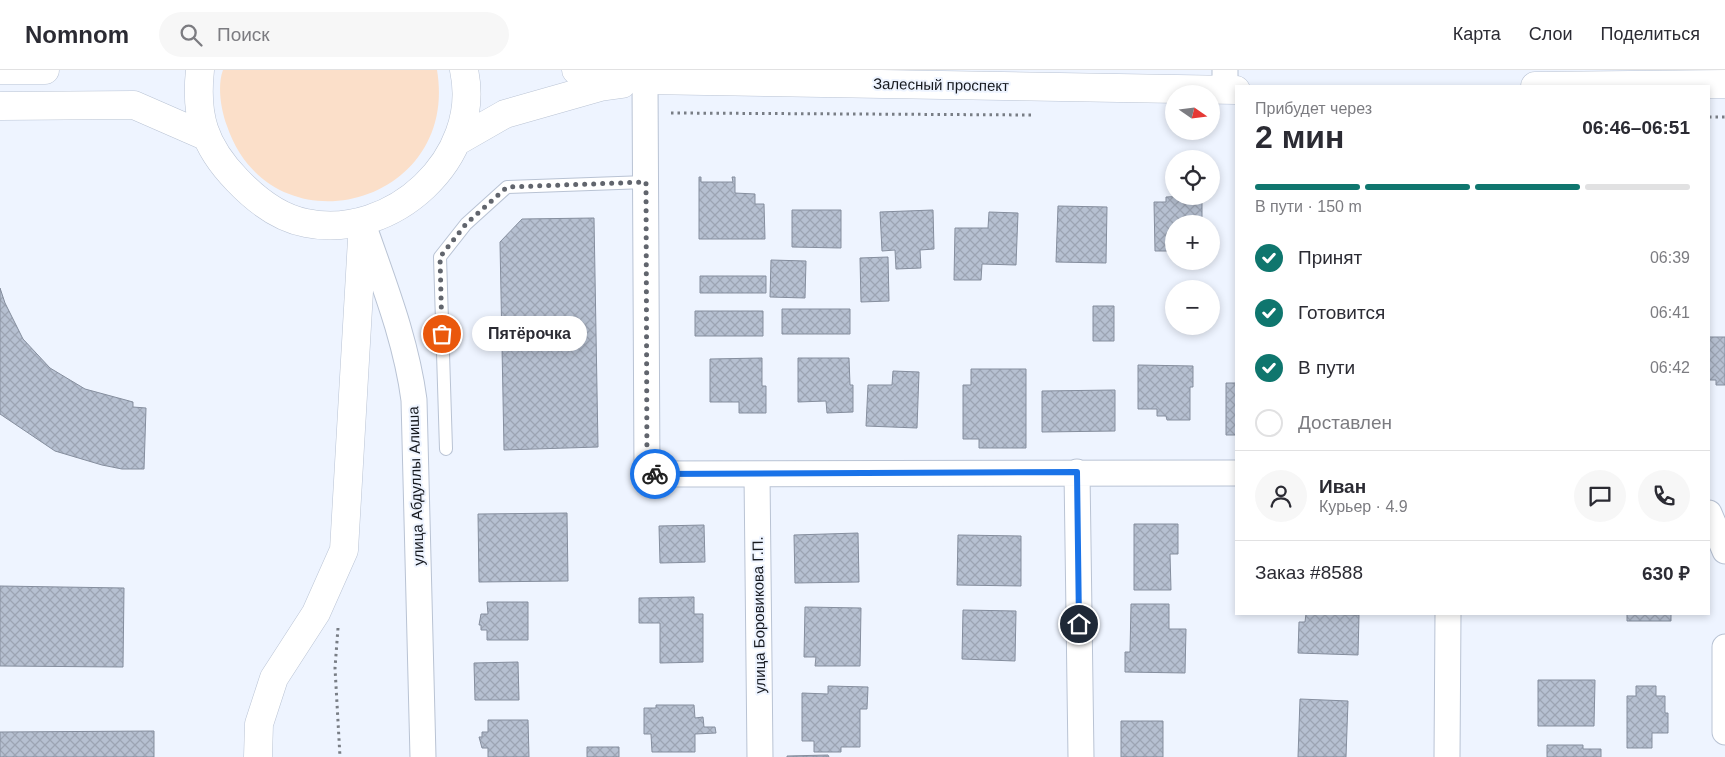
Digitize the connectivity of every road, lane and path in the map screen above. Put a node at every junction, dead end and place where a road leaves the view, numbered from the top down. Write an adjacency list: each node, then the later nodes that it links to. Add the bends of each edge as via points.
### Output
1 (0, 70): 2 (main road)
2 (45, 70)
3 (200, 70): 15 (main road, via 197,96)
4 (464, 70): 16 (main road, via 465,108)
5 (576, 70): 7 (main road, Залесный проспект)
6 (1708, 79): 9 (main road)
7 (646, 80): 8 (main road, Залесный проспект); 16 (main road, Залесный проспект, via 600,87 505,114); 17 (street)
8 (1228, 83)
9 (1560, 85)
10 (0, 106): 15 (main road, via 134,106)
11 (668, 113): 12 (path)
12 (1035, 116)
13 (1725, 117): 14 (path)
14 (1710, 118)
15 (205, 136): 18 (main road, via 227,169 255,199 280,213 305,223)
16 (456, 142): 18 (main road, via 440,170 419,193 392,211)
17 (646, 182): 19 (lane, via 507,187 466,224 440,257); 22 (street, via 647,474)
18 (363, 222): 29 (main road, via 344,550 316,613 274,678 259,724); 31 (street, улица Абдуллы Алиша, via 401,333 414,400)
19 (446, 449)
20 (1077, 472): 21 (street); 22 (street); 33 (street)
21 (1235, 473)
22 (757, 474): 32 (street, улица Боровикова Г.П.)
23 (1710, 515): 24 (street)
24 (1725, 550)
25 (1448, 615): 34 (street)
26 (339, 619): 30 (path, via 335,668)
27 (1725, 647): 28 (street)
28 (1725, 732)
29 (258, 757)
30 (340, 757)
31 (423, 757)
32 (760, 757)
33 (1081, 757)
34 (1446, 757)

